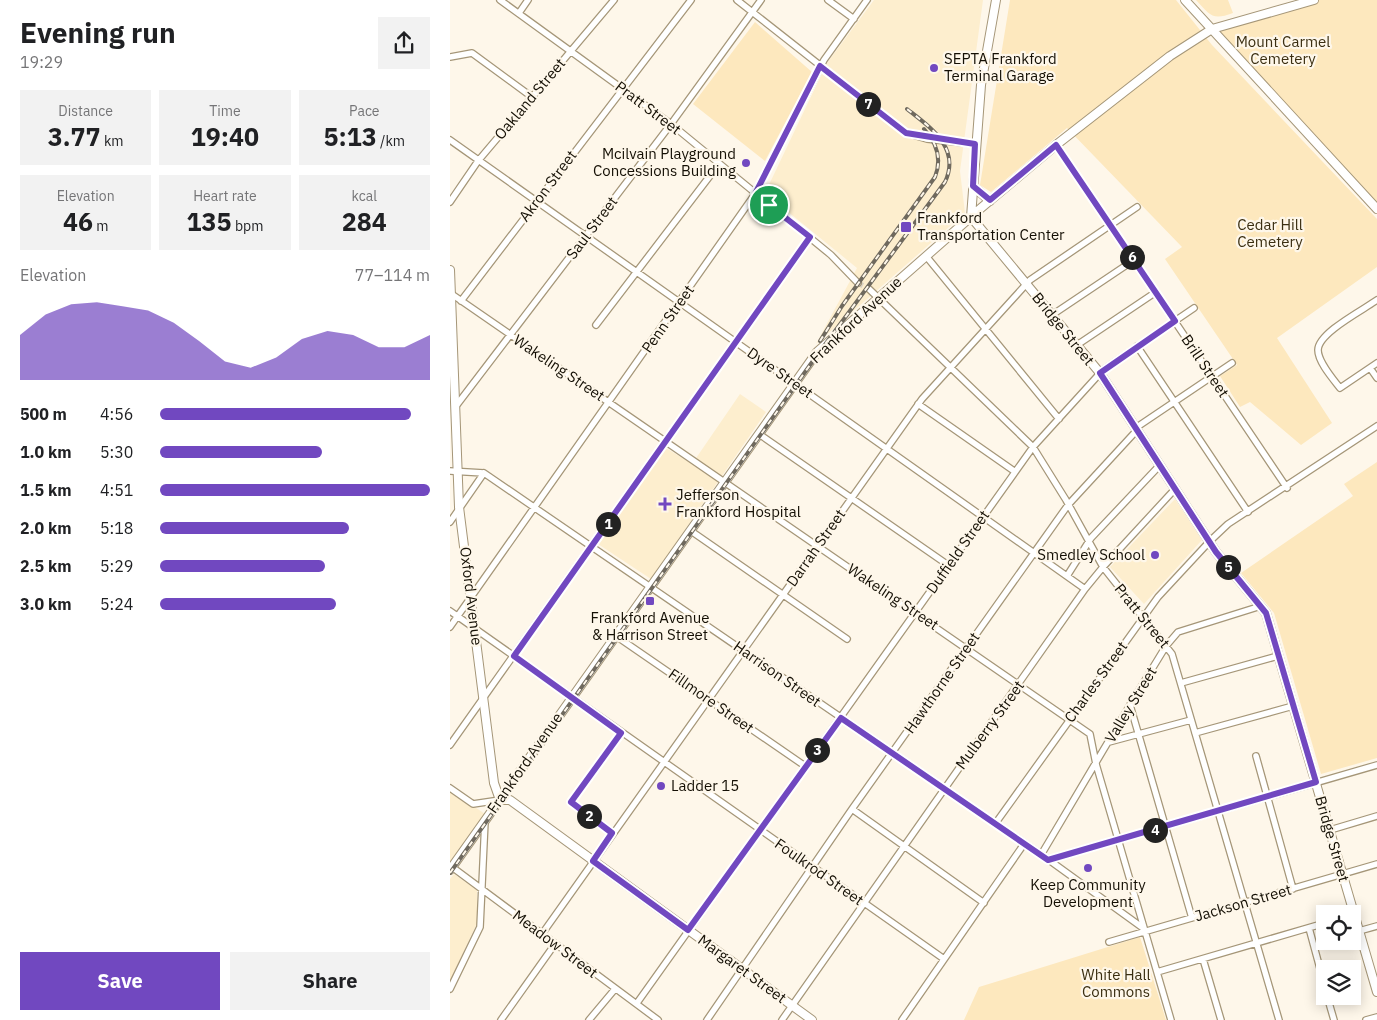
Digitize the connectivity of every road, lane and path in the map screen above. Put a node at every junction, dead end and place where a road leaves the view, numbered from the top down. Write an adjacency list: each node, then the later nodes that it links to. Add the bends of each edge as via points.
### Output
1 (500, 0): 14 (street, Pratt Street)
2 (528, 0): 14 (street)
3 (614, 0): 17 (street, Oakland Street)
4 (690, 0): 20 (street, Akron Street)
5 (737, 0): 13 (street)
6 (761, 0): 13 (street, Saul Street)
7 (828, 0): 15 (street)
8 (867, 0): 15 (street, Penn Street)
9 (996, 0): 24 (main road, via 981,84)
10 (1185, 0): 16 (main road)
11 (1314, 0): 12 (main road, Frankford Avenue)
12 (1300, 2): 16 (main road, Frankford Avenue)
13 (753, 11): 19 (street); 22 (street, Saul Street)
14 (518, 13): 17 (street, Pratt Street)
15 (854, 18): 19 (street, Penn Street)
16 (1212, 29): 25 (main road, Frankford Avenue, via 1170,56); 34 (main road)
17 (571, 51): 20 (street, Pratt Street); 21 (street, Oakland Street)
18 (450, 56): 21 (street, via 472,53)
19 (820, 66): 24 (street, via 906,133); 29 (street, Penn Street)
20 (622, 88): 22 (street, Pratt Street); 31 (street, Akron Street)
21 (532, 97): 26 (street, Oakland Street)
22 (671, 124): 27 (street, Pratt Street); 37 (street, Saul Street)
23 (450, 140): 26 (street, Dyre Street)
24 (975, 144): 28 (main road)
25 (1056, 145): 30 (main road, Frankford Avenue); 36 (street, Brill Street)
26 (478, 161): 31 (street, Dyre Street); 32 (street, Oakland Street)
27 (719, 164): 29 (street, Pratt Street); 42 (street)
28 (973, 186): 30 (main road); 35 (main road)
29 (755, 194): 38 (street, Pratt Street); 51 (street, Penn Street)
30 (990, 200): 35 (main road, Frankford Avenue)
31 (537, 201): 37 (street, Dyre Street); 50 (street, Akron Street)
32 (450, 202)
33 (1137, 207): 36 (street, Darrah Street)
34 (1377, 209)
35 (971, 217): 39 (main road, Frankford Avenue); 44 (main road, Bridge Street)
36 (1111, 225): 40 (street, Brill Street); 44 (street, Darrah Street)
37 (586, 236): 42 (street, Dyre Street); 57 (street, Saul Street)
38 (810, 237): 43 (street, Pratt Street); 58 (street)
39 (926, 256): 48 (main road, Frankford Avenue); 56 (street)
40 (1134, 260): 46 (street, Brill Street); 53 (street)
41 (450, 270): 47 (main road, Oxford Avenue)
42 (637, 273): 51 (street, Dyre Street); 55 (street)
43 (858, 283)
44 (1026, 283): 53 (main road, Bridge Street); 56 (street, Darrah Street)
45 (868, 289): 48 (street, Pratt Street)
46 (1156, 292): 54 (street, Brill Street); 59 (street)
47 (450, 293): 50 (street, Wakeling Street); 72 (main road, Oxford Avenue)
48 (879, 297): 63 (street, Pratt Street); 68 (main road, Frankford Avenue, via 817,352)
49 (1377, 300): 64 (street, via 1325,335 1318,352 1340,388)
50 (461, 301): 57 (street, Wakeling Street)
51 (680, 303): 58 (street, Dyre Street); 69 (street, Penn Street)
52 (1194, 308): 54 (street, Duffield Street)
53 (1052, 315): 59 (main road, Bridge Street)
54 (1175, 321): 60 (street, Duffield Street); 66 (street, Brill Street)
55 (596, 325)
56 (986, 330): 63 (street, Darrah Street); 73 (street)
57 (511, 335): 69 (street, Wakeling Street); 72 (street, Saul Street)
58 (736, 343): 68 (street, Dyre Street); 77 (street)
59 (1077, 345): 65 (main road, Bridge Street)
60 (1137, 346): 65 (street, Duffield Street); 70 (street)
61 (1232, 363): 66 (street, Hawthorne Street)
62 (1377, 363): 64 (street)
63 (951, 367): 71 (street, Darrah Street); 78 (street, Pratt Street)
64 (1370, 368): 67 (street)
65 (1100, 373): 73 (street, Duffield Street); 75 (main road, Bridge Street)
66 (1213, 377): 70 (street, Hawthorne Street); 85 (street, Brill Street)
67 (1377, 378)
68 (795, 384): 76 (main road, Frankford Avenue); 79 (street, Dyre Street)
69 (609, 402): 77 (street, Wakeling Street); 90 (street, Penn Street)
70 (1175, 403): 75 (street, Hawthorne Street); 91 (street)
71 (918, 404): 79 (street, Darrah Street); 82 (street)
72 (456, 406): 81 (main road, Oxford Avenue)
73 (1059, 419): 78 (street, Duffield Street)
74 (1377, 426): 85 (street, Charles Street)
75 (1137, 428): 80 (main road, Bridge Street); 88 (street, Hawthorne Street)
76 (759, 434): 84 (main road, Frankford Avenue); 87 (street)
77 (665, 442): 84 (street, Wakeling Street); 97 (street)
78 (1033, 447): 82 (street, Duffield Street); 88 (street, Pratt Street)
79 (886, 448): 87 (street, Darrah Street); 92 (street, Dyre Street)
80 (1160, 465): 86 (main road, Bridge Street); 96 (street, via 1091,538)
81 (454, 472): 83 (street); 89 (main road, Oxford Avenue)
82 (1014, 472): 92 (street, Duffield Street)
83 (484, 473): 89 (street); 90 (street, Harrison Street)
84 (725, 482): 94 (main road, Frankford Avenue); 98 (street, Wakeling Street)
85 (1287, 488): 91 (street, Charles Street)
86 (1175, 489): 95 (main road, Bridge Street); 101 (street, Mulberry Street)
87 (851, 498): 98 (street, Darrah Street); 100 (street)
88 (1068, 506): 96 (street, Pratt Street); 99 (street, Hawthorne Street)
89 (459, 507): 93 (street); 106 (main road, Oxford Avenue)
90 (534, 507): 97 (street, Harrison Street); 106 (street, Penn Street)
91 (1248, 512): 95 (street, Charles Street, via 1228,524)
92 (982, 516): 99 (street, Dyre Street); 100 (street, Duffield Street)
93 (450, 522)
94 (691, 531): 103 (main road, Frankford Avenue); 105 (street)
95 (1210, 541): 107 (main road, Bridge Street); 111 (street, Charles Street, via 1158,597)
96 (1090, 543): 101 (street, Pratt Street); 102 (street)
97 (591, 546): 103 (street, Harrison Street); 119 (street)
98 (818, 546): 105 (street, Darrah Street); 109 (street, Wakeling Street)
99 (1034, 553): 102 (street, Dyre Street); 117 (street, Hawthorne Street)
100 (948, 565): 109 (street, Duffield Street)
101 (1103, 567): 104 (street, Mulberry Street); 111 (street, Pratt Street)
102 (1066, 576): 104 (street, Dyre Street)
103 (651, 586): 114 (main road, Frankford Avenue); 118 (street, Harrison Street)
104 (1085, 589): 122 (street, Mulberry Street)
105 (784, 594): 115 (street); 118 (street, Darrah Street)
106 (472, 595): 110 (street, Penn Street); 113 (main road, Oxford Avenue)
107 (1261, 606): 116 (street, Valley Street, via 1178,632); 120 (main road, Bridge Street)
108 (450, 611): 110 (street, Foulkrod Street)
109 (916, 612): 117 (street, Wakeling Street); 128 (street, Duffield Street)
110 (458, 617): 112 (street, Penn Street); 113 (street, Foulkrod Street)
111 (1144, 617): 116 (street, Pratt Street); 129 (street, Charles Street)
112 (450, 627)
113 (476, 630): 119 (street, Foulkrod Street); 124 (main road, Oxford Avenue)
114 (616, 636): 123 (main road, Frankford Avenue); 125 (street, Fillmore Street)
115 (847, 639)
116 (1166, 646): 121 (street, Pratt Street, via 1172,654); 126 (street, Valley Street)
117 (967, 648): 122 (street, Wakeling Street); 136 (street, Hawthorne Street)
118 (743, 650): 125 (street, Darrah Street); 128 (street, Harrison Street)
119 (514, 656): 123 (street, Foulkrod Street); 124 (street)
120 (1278, 656): 121 (street); 127 (main road, Bridge Street)
121 (1181, 683): 130 (street, Pratt Street)
122 (1019, 684): 129 (street, Wakeling Street); 144 (street, Mulberry Street)
123 (572, 697): 131 (street, Foulkrod Street); 146 (main road, Frankford Avenue)
124 (483, 699): 135 (street); 146 (main road, Oxford Avenue, via 494,783)
125 (708, 699): 138 (street, Darrah Street); 141 (street, Fillmore Street)
126 (1130, 705): 133 (street); 134 (street, Valley Street)
127 (1293, 706): 132 (street); 142 (main road, Bridge Street)
128 (841, 718): 136 (street, Harrison Street); 141 (street, Duffield Street)
129 (1070, 719): 139 (street, Wakeling Street, via 1090,734); 151 (street, Charles Street)
130 (1192, 720): 132 (street, Pratt Street); 133 (street)
131 (621, 733): 138 (street, Foulkrod Street); 155 (street, via 571,802)
132 (1195, 733): 148 (street, Pratt Street)
133 (1138, 735): 134 (street); 152 (street)
134 (1109, 742): 139 (street, Valley Street)
135 (450, 745)
136 (892, 753): 144 (street, Harrison Street); 147 (street, Hawthorne Street)
137 (1256, 756): 145 (street)
138 (664, 761): 153 (street, Foulkrod Street); 155 (street, Darrah Street)
139 (1096, 764): 156 (street, Wakeling Street); 159 (street, Valley Street)
140 (1377, 765): 142 (street)
141 (805, 766): 153 (street, Duffield Street)
142 (1316, 782): 145 (street); 154 (main road, Bridge Street)
143 (450, 788): 146 (street, via 473,804)
144 (944, 788): 151 (street, Harrison Street); 158 (street, Mulberry Street)
145 (1267, 797): 148 (street); 167 (street)
146 (500, 800): 150 (main road, Frankford Avenue); 161 (main road, Margaret Street, via 510,800)
147 (852, 810): 158 (street); 163 (street, Hawthorne Street)
148 (1218, 811): 152 (street); 169 (street, Pratt Street)
149 (1377, 816): 154 (street)
150 (485, 821): 164 (main road, Frankford Avenue); 166 (street)
151 (995, 824): 157 (street, Harrison Street)
152 (1164, 827): 156 (street); 172 (street)
153 (760, 830): 163 (street, Foulkrod Street); 176 (street, Duffield Street)
154 (1330, 830): 165 (main road, Bridge Street)
155 (612, 833): 161 (street, Darrah Street)
156 (1119, 840): 160 (street); 178 (street, Wakeling Street)
157 (1024, 844): 159 (street, Harrison Street); 168 (street)
158 (905, 847): 168 (street); 170 (street, Mulberry Street)
159 (1041, 855): 160 (street, Harrison Street)
160 (1048, 860): 178 (street, Harrison Street, via 1138,922)
161 (593, 861): 176 (main road, Margaret Street); 179 (street, Darrah Street)
162 (1377, 864): 165 (street, Jackson Street)
163 (813, 867): 170 (street, Foulkrod Street); 187 (street, Hawthorne Street)
164 (451, 869): 166 (street, Meadow Street)
165 (1342, 874): 167 (street, Jackson Street); 171 (main road, Bridge Street)
166 (482, 889): 179 (street, Meadow Street); 190 (street, via 480,927)
167 (1293, 889): 169 (street, Jackson Street)
168 (984, 903): 185 (street)
169 (1245, 903): 172 (street, Jackson Street); 182 (street, Pratt Street)
170 (864, 904): 185 (street, Foulkrod Street); 195 (street, Mulberry Street)
171 (1350, 905)
172 (1192, 918): 178 (street, Jackson Street)
173 (1316, 926): 175 (street)
174 (1377, 926): 177 (street)
175 (1309, 928): 182 (street); 186 (street)
176 (688, 930): 187 (main road, Margaret Street); 193 (street, Duffield Street)
177 (1361, 930)
178 (1146, 931): 181 (street, Jackson Street); 189 (street, Wakeling Street)
179 (542, 934): 183 (street, Meadow Street)
180 (1361, 936): 188 (main road, Bridge Street)
181 (1109, 942)
182 (1256, 943): 184 (street); 206 (street, Pratt Street)
183 (555, 944): 191 (street, Meadow Street); 197 (street)
184 (1203, 959): 189 (street); 205 (street)
185 (944, 960): 203 (street)
186 (1318, 960)
187 (741, 969): 195 (main road, Margaret Street); 200 (street, Hawthorne Street)
188 (1374, 969): 192 (main road, Bridge Street)
189 (1157, 972): 204 (street, Wakeling Street)
190 (450, 989)
191 (615, 989): 193 (street, Meadow Street); 198 (street)
192 (1377, 992)
193 (637, 1003): 199 (street, Meadow Street)
194 (1330, 1005): 207 (street)
195 (792, 1006): 201 (street, Mulberry Street); 202 (main road, Margaret Street)
196 (1377, 1017): 208 (street)
197 (501, 1020)
198 (589, 1020)
199 (658, 1020)
200 (707, 1020)
201 (782, 1020)
202 (812, 1020)
203 (902, 1020)
204 (1171, 1020)
205 (1221, 1020)
206 (1279, 1020)
207 (1334, 1020)
208 (1366, 1020)

